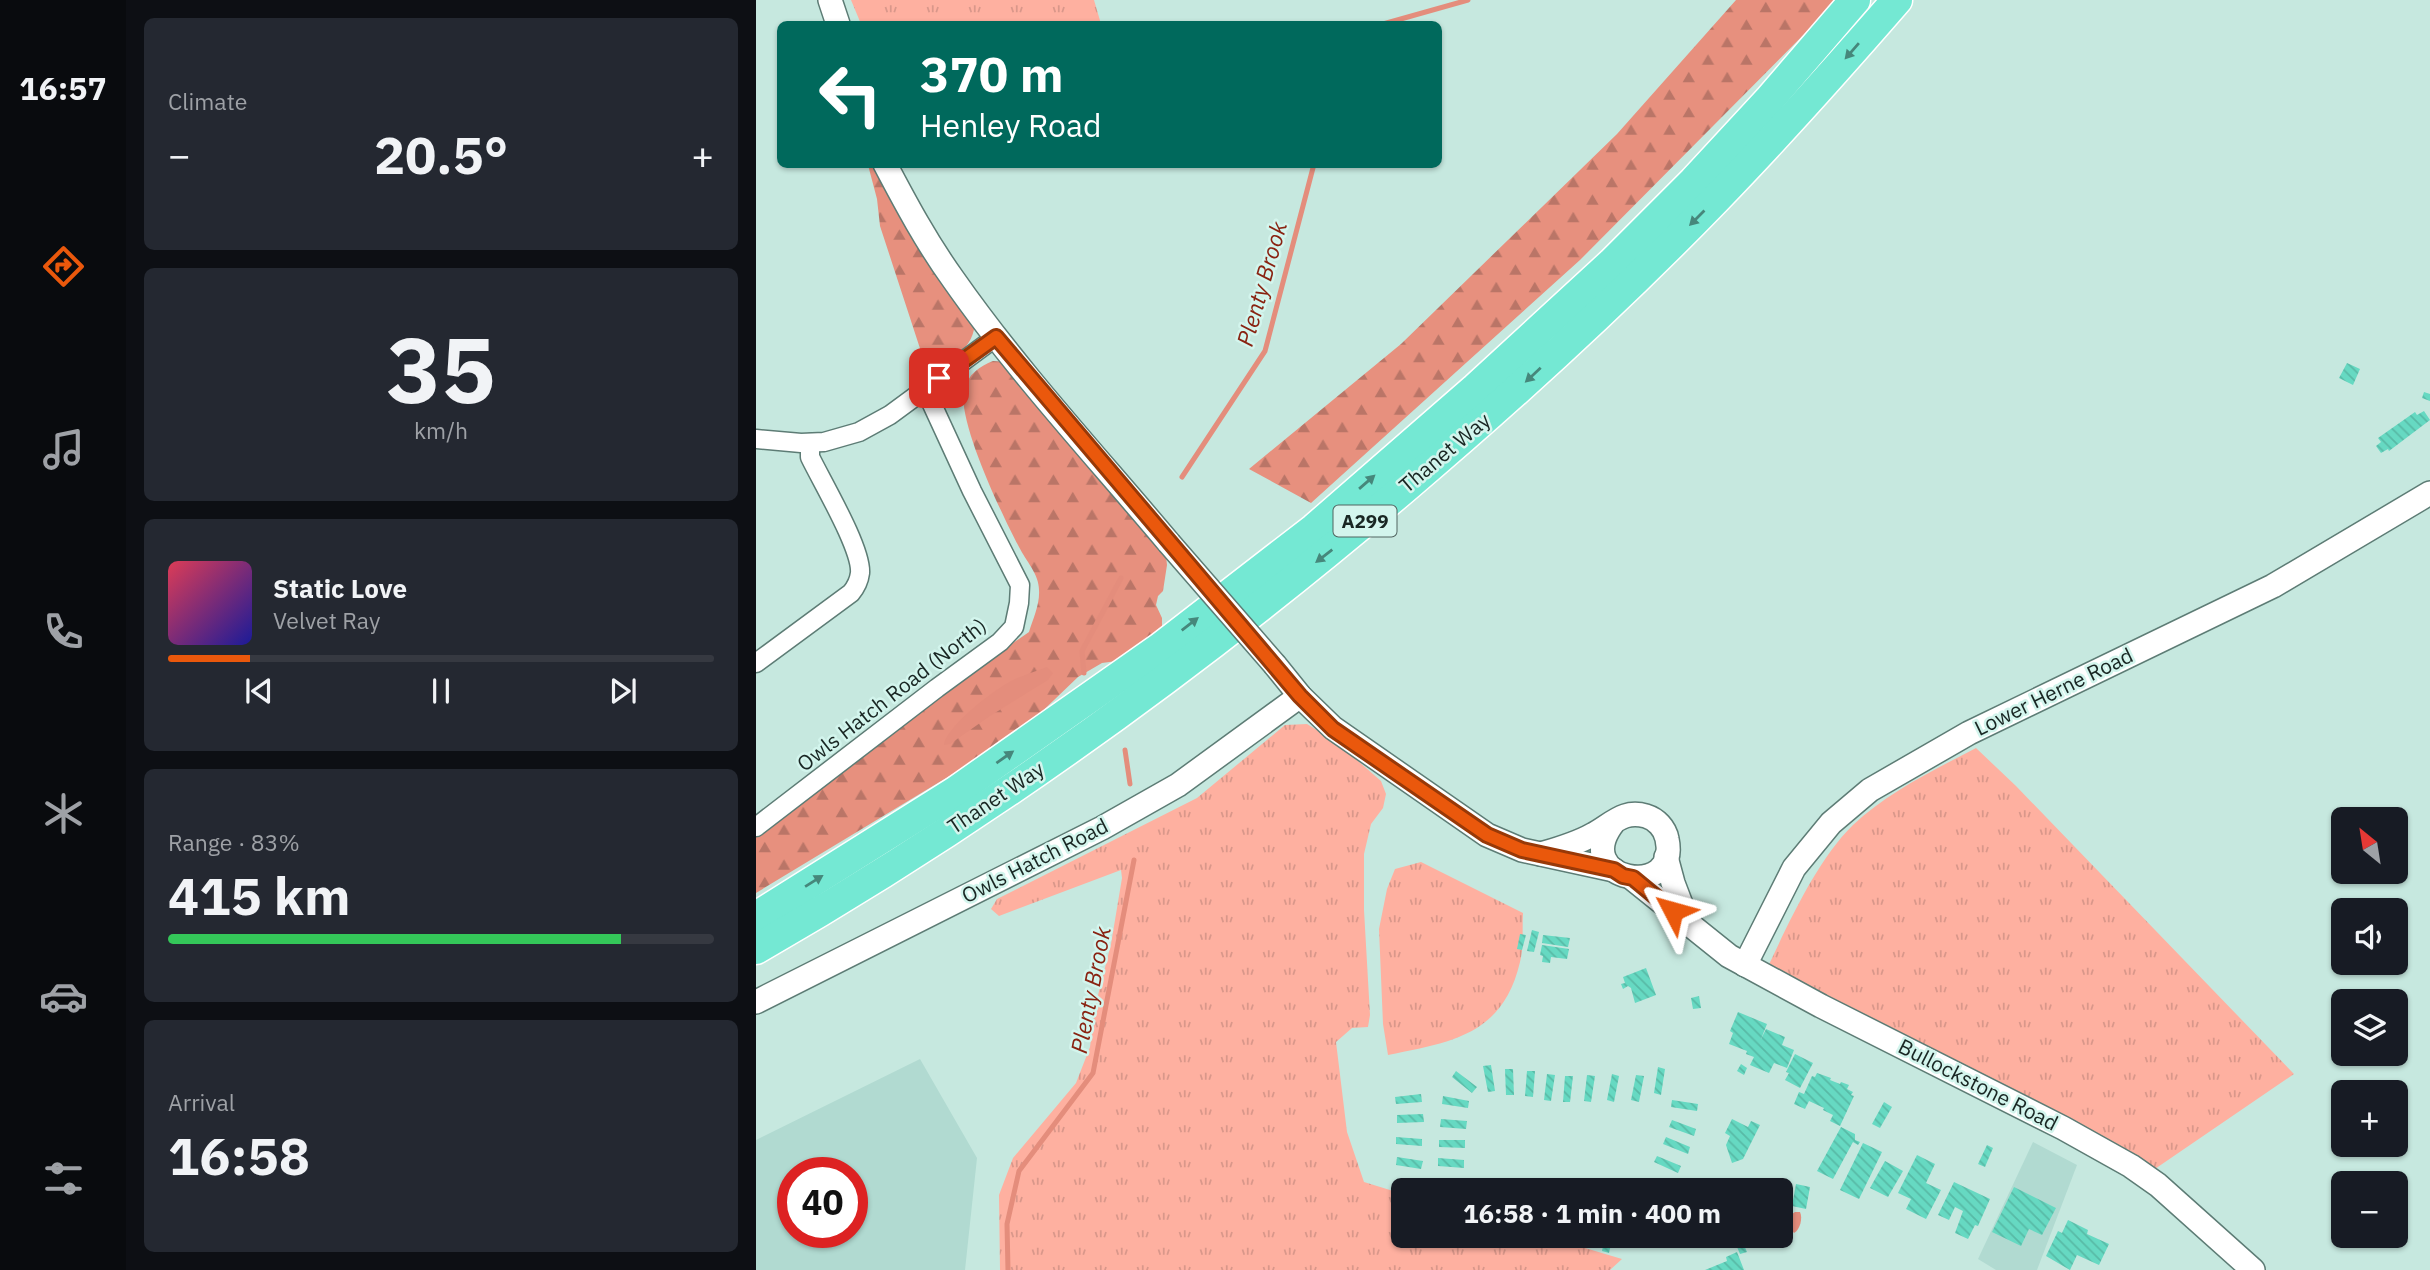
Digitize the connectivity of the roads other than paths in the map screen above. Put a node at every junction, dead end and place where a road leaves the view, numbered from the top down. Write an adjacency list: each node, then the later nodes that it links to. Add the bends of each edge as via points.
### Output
1 (830, 0): 4 (street)
2 (1856, 0): 18 (highway, Thanet Way / A299, one-way to 2, via 955,792 1160,648 1314,529 1612,263 1760,110)
3 (1897, 0): 20 (highway, Thanet Way / A299, one-way to 20, via 1794,117 1633,282 1497,409 1331,550 1178,670 970,818)
4 (837, 21)
5 (887, 168): 6 (street, Bullockstone Road, via 913,218)
6 (996, 337): 7 (street); 12 (street, Bullockstone Road, bridge)
7 (925, 389): 9 (street, via 859,432); 14 (street, Owls Hatch Road (North), via 1020,585 1014,627)
8 (756, 439): 9 (street)
9 (810, 443): 11 (street, via 810,457 856,552 860,573 851,593)
10 (2430, 493): 21 (street, Lower Herne Road, via 2273,586 1969,733 1870,790 1831,823 1794,868)
11 (756, 663)
12 (1300, 696): 15 (street, Bullockstone Road, via 1333,729 1487,835); 22 (street, Owls Hatch Road, via 1178,785 1102,828)
13 (1614, 822): 15 (street, Bullockstone Road); 16 (street, Bullockstone Road, via 1634,814 1654,820 1667,837); 17 (street, via 1604,841 1607,862)
14 (756, 827)
15 (1541, 855): 17 (street, Bullockstone Road)
16 (1666, 857): 17 (street, via 1644,878); 19 (street, Bullockstone Road)
17 (1624, 874): 19 (street, Bullockstone Road)
18 (756, 917)
19 (1688, 922): 21 (street, Bullockstone Road, via 1714,946)
20 (756, 949)
21 (1745, 965): 23 (street, Bullockstone Road, via 2131,1166)
22 (756, 1002)
23 (2253, 1270)

